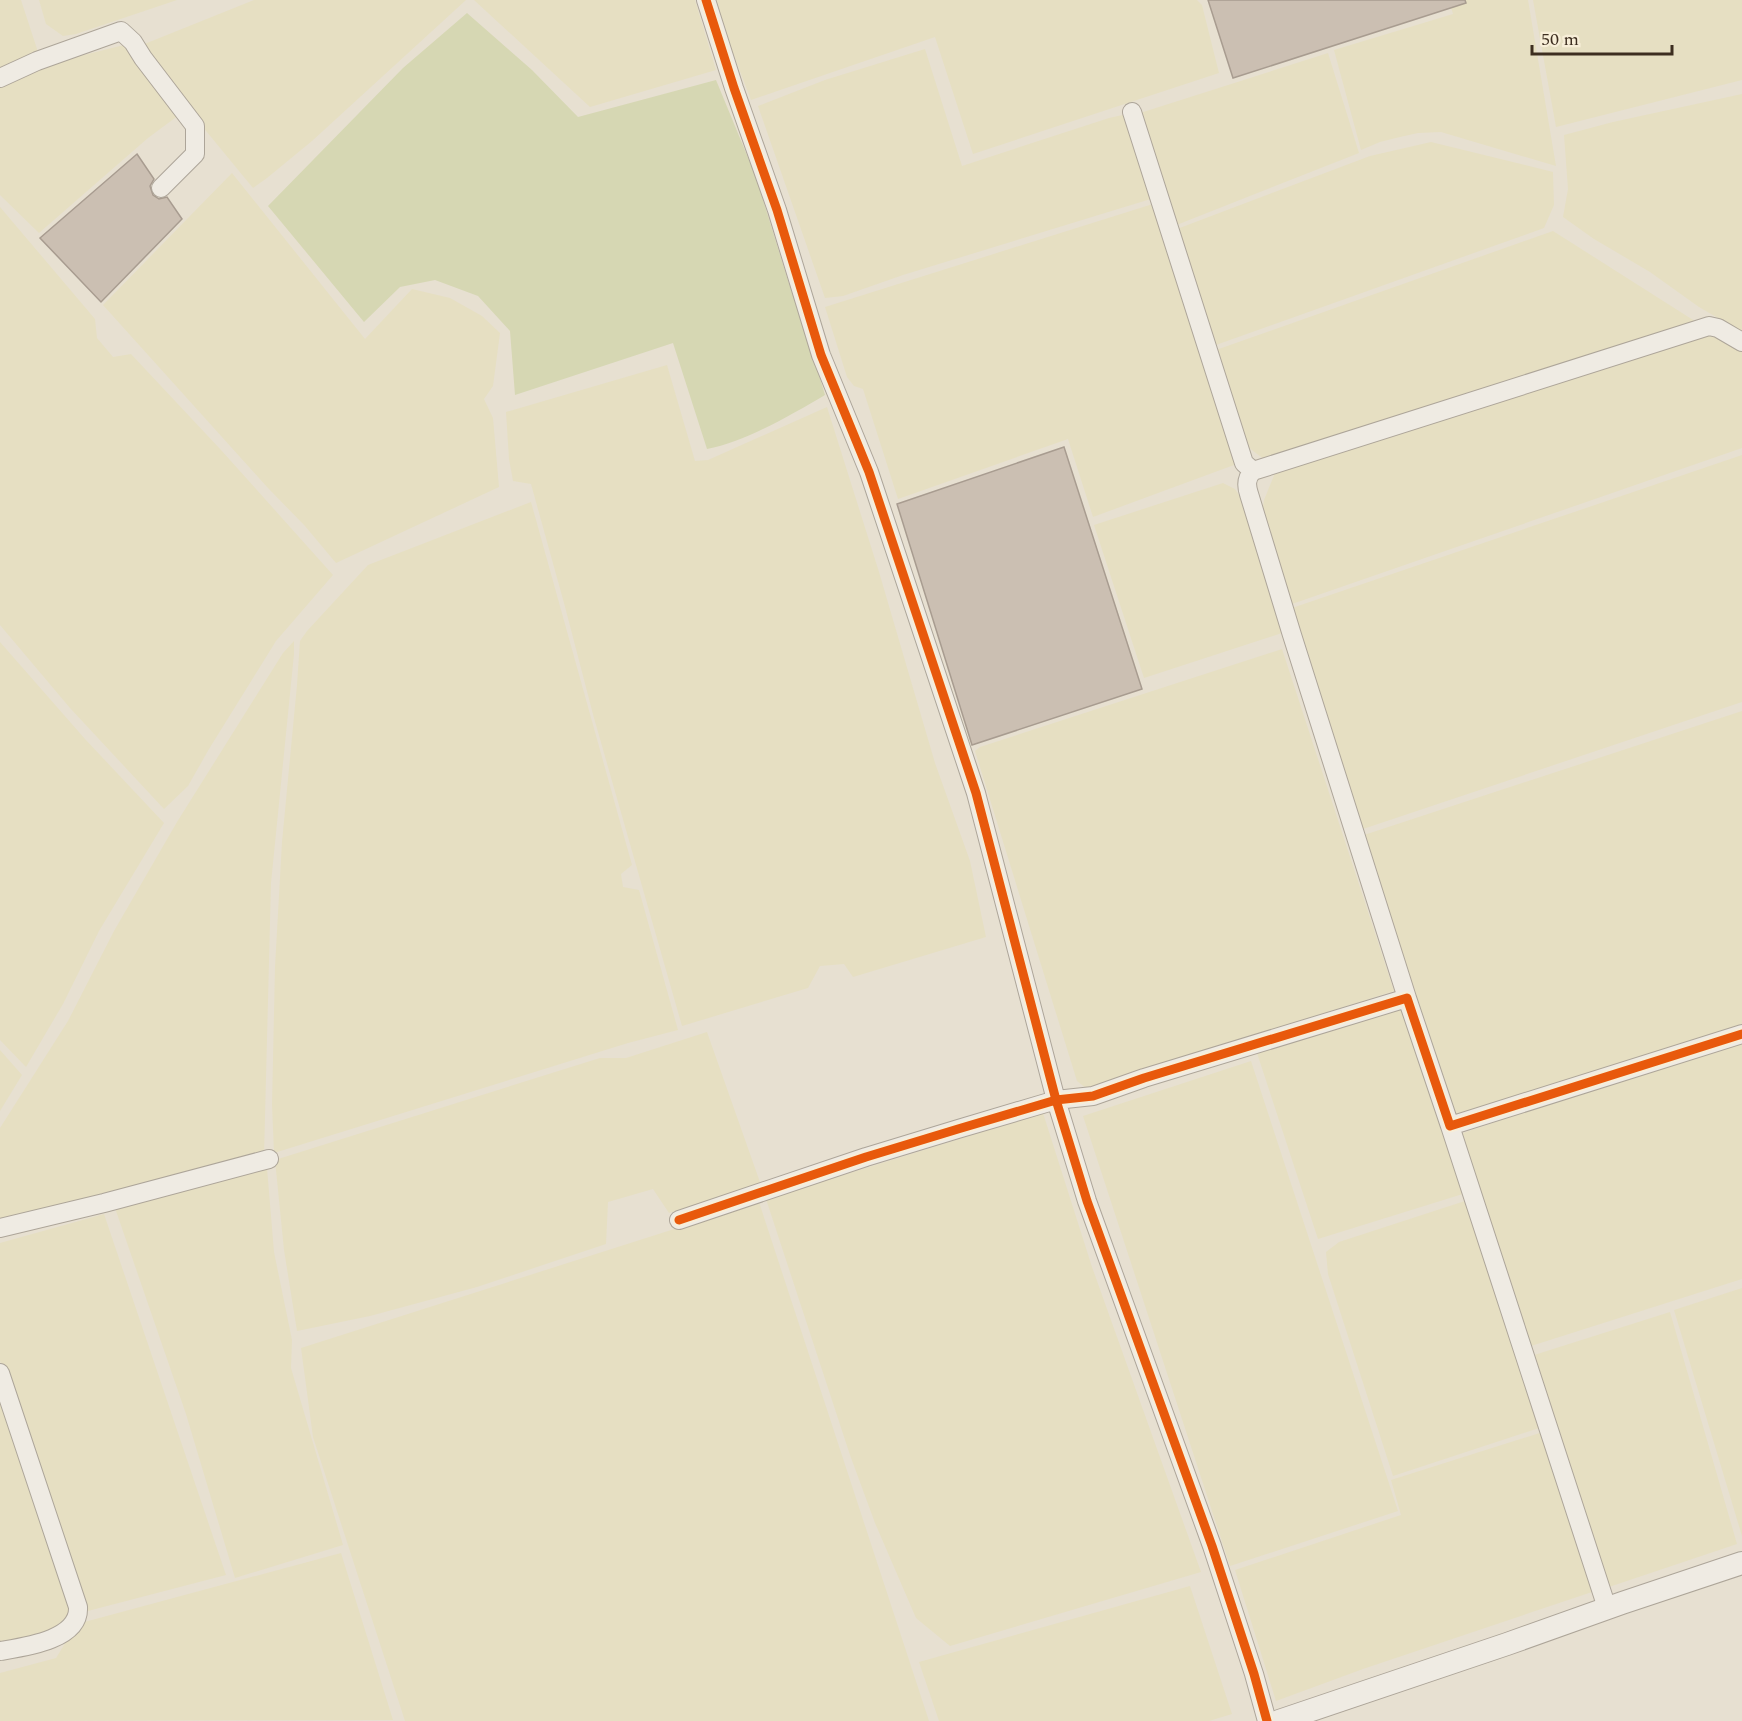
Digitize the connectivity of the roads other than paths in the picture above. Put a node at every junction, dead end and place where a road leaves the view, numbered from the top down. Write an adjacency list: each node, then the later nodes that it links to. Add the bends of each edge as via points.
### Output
1 (706, 0): 9 (street, via 821,355 869,472 976,793)
2 (0, 78): 4 (street, via 121,31 195,126 195,154)
3 (1132, 112): 6 (street, via 1244,463)
4 (161, 188)
5 (1742, 342): 6 (street, via 1709,326)
6 (1253, 471): 7 (street, via 1247,481 1249,494)
7 (1407, 998): 9 (street, via 1093,1096); 10 (street)
8 (1742, 1034): 10 (street)
9 (1056, 1100): 12 (street, via 866,1157); 18 (street, via 1087,1201 1233,1608)
10 (1450, 1126): 16 (street)
11 (269, 1159): 13 (street)
12 (679, 1220)
13 (0, 1228)
14 (0, 1373): 17 (street, via 79,1614 64,1632 45,1642)
15 (1742, 1563): 16 (street)
16 (1606, 1608): 19 (street)
17 (0, 1651)
18 (1267, 1721)
19 (1279, 1721)

